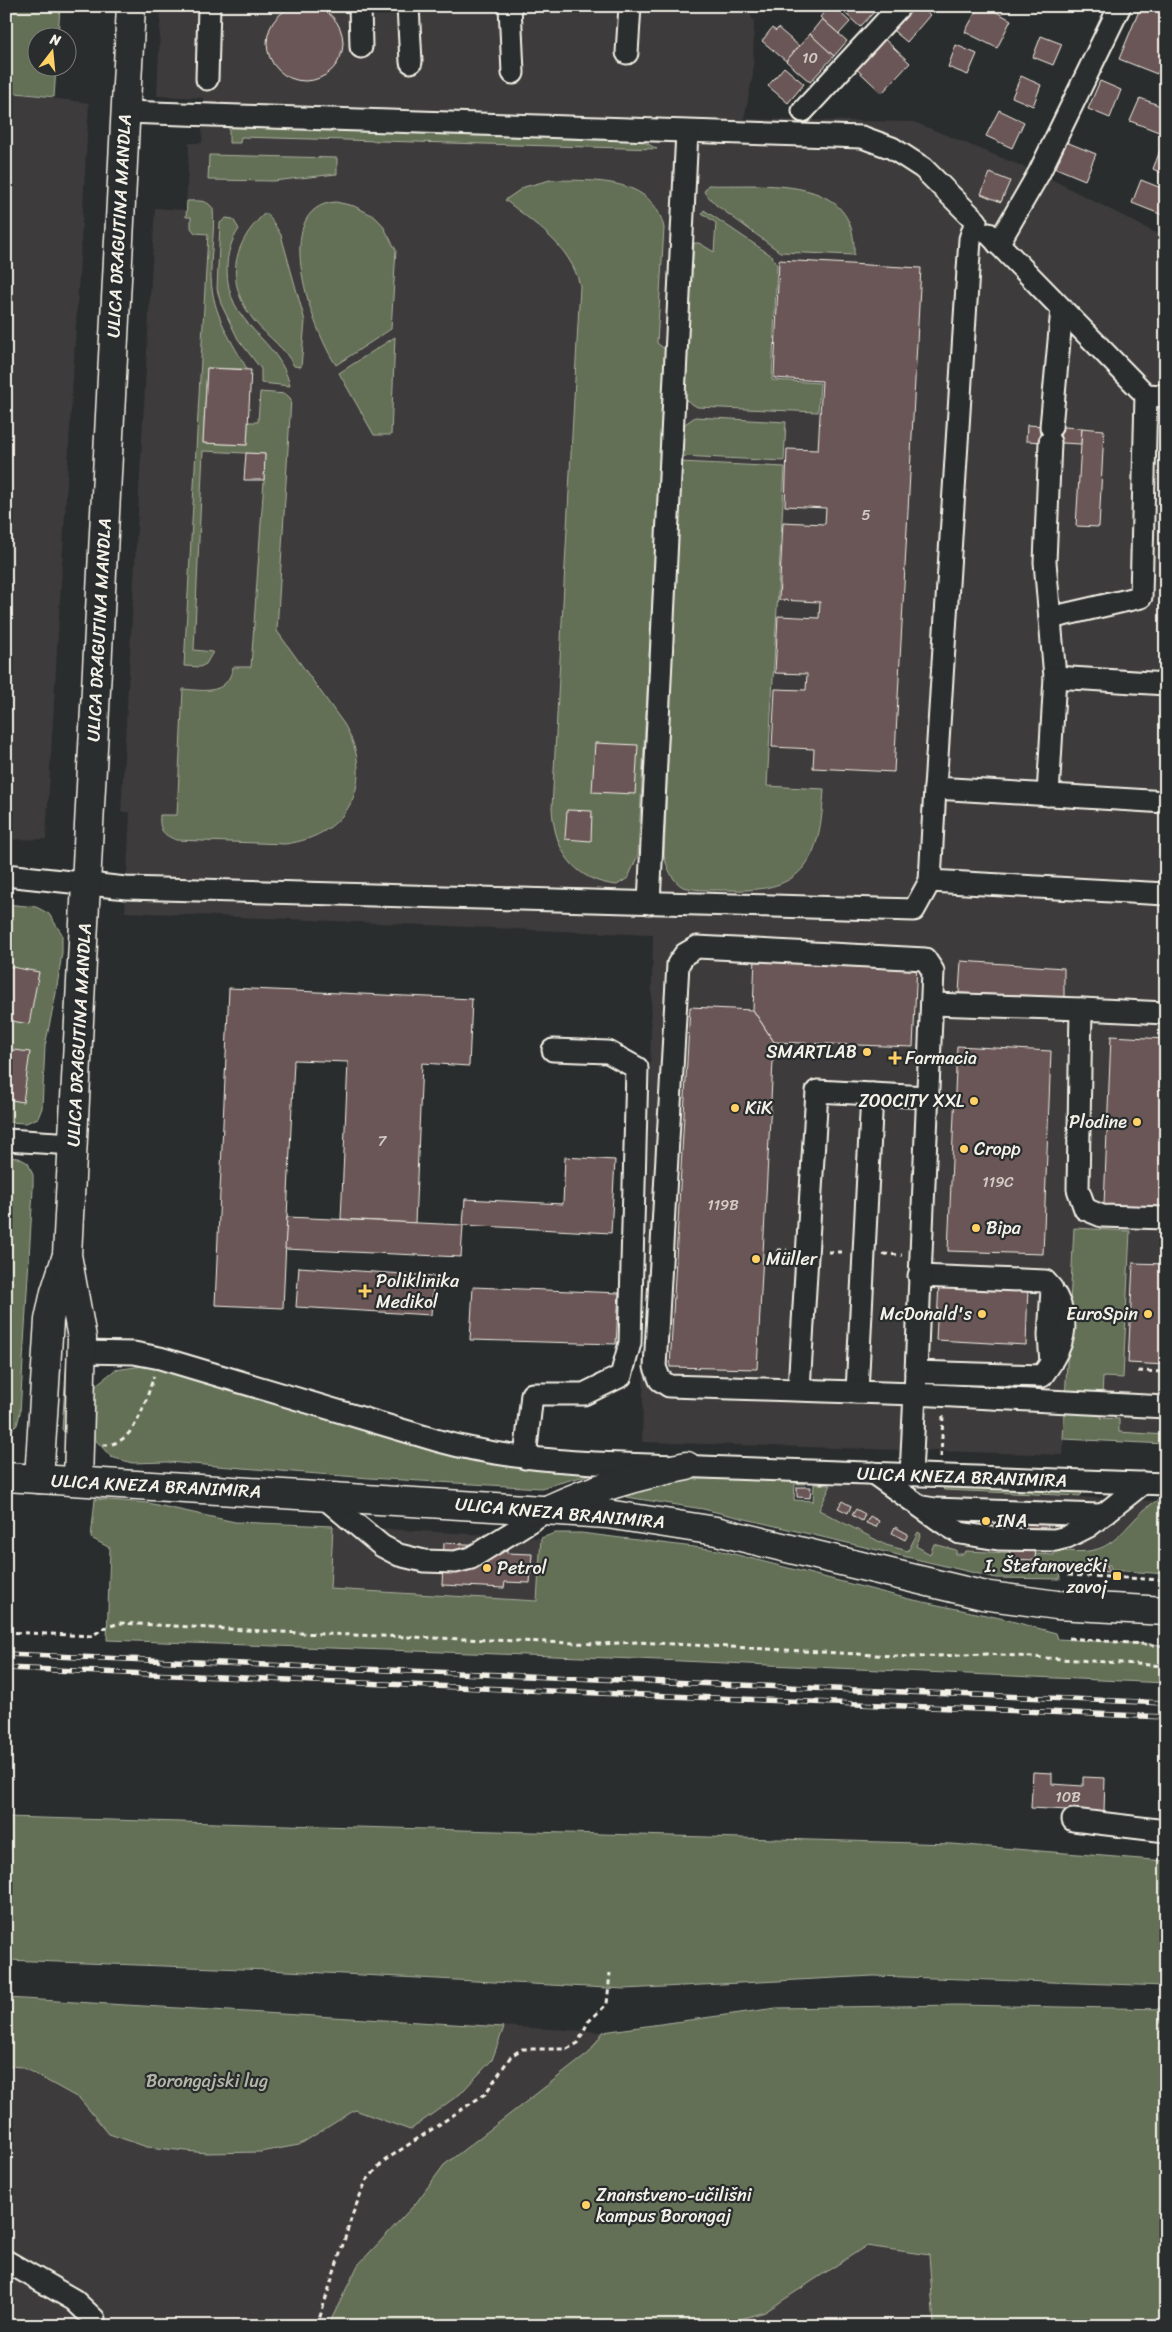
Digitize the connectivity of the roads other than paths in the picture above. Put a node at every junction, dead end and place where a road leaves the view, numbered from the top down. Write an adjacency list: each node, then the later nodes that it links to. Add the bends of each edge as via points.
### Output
1 (131, 6): 15 (main road, ULICA DRAGUTINA MANDLA)
2 (209, 6): 13 (street)
3 (360, 6): 9 (street)
4 (408, 6): 11 (street)
5 (510, 6): 12 (street)
6 (630, 6): 10 (street)
7 (900, 6): 14 (street)
8 (1120, 6): 18 (street, via 1039,173)
9 (361, 47)
10 (627, 53)
11 (411, 62)
12 (513, 73)
13 (207, 79)
14 (803, 111)
15 (125, 112): 16 (street); 29 (main road, ULICA DRAGUTINA MANDLA)
16 (687, 132): 17 (street, via 862,137 892,148 923,168); 31 (street)
17 (976, 221): 18 (street); 24 (street, via 970,239)
18 (998, 244): 19 (street)
19 (1062, 309): 20 (street); 21 (street, via 1050,434 1045,562)
20 (1156, 395): 21 (street, via 1141,597)
21 (1050, 618): 22 (street)
22 (1055, 677): 23 (street); 25 (street)
23 (1166, 684)
24 (935, 788): 25 (street); 28 (street)
25 (1048, 795): 26 (street)
26 (1166, 802)
27 (6, 875): 29 (street)
28 (930, 881): 30 (street); 31 (street, via 914,910)
29 (86, 884): 31 (street, via 126,888); 39 (main road, ULICA DRAGUTINA MANDLA)
30 (1166, 894)
31 (649, 903)
32 (932, 1004): 33 (street); 37 (street); 45 (street, via 933,971 925,959 697,947 684,954 678,964 655,1367 660,1380 669,1386)
33 (1081, 1009): 34 (street); 40 (street, via 1078,1189 1086,1209 1102,1216)
34 (1166, 1013)
35 (553, 1050): 49 (street, via 608,1052 637,1068 630,1343 621,1376 584,1394 532,1394)
36 (872, 1094): 37 (street); 45 (street, via 817,1091); 46 (street)
37 (927, 1097): 42 (street)
38 (6, 1140): 39 (street)
39 (74, 1144): 41 (main road, ULICA DRAGUTINA MANDLA)
40 (1166, 1218)
41 (67, 1255): 43 (main road, ULICA DRAGUTINA MANDLA, via 80,1320); 54 (main road, ULICA DRAGUTINA MANDLA, via 49,1320)
42 (920, 1276): 44 (street); 44 (street, via 1046,1281 1052,1289 1051,1363 1042,1376)
43 (82, 1352): 49 (street, ULICA KNEZA BRANIMIRA, via 134,1353 160,1358 463,1448); 55 (main road, ULICA DRAGUTINA MANDLA)
44 (916, 1372): 47 (street)
45 (799, 1390): 46 (street)
46 (857, 1392): 47 (street)
47 (915, 1394): 48 (street); 52 (street)
48 (1166, 1407)
49 (525, 1458): 50 (street, ULICA KNEZA BRANIMIRA)
50 (687, 1466): 51 (street, ULICA KNEZA BRANIMIRA); 60 (main road, via 643,1474 604,1486)
51 (873, 1473): 52 (street, ULICA KNEZA BRANIMIRA); 59 (street)
52 (910, 1475): 56 (street, ULICA KNEZA BRANIMIRA)
53 (6, 1477): 54 (main road, ULICA KNEZA BRANIMIRA)
54 (39, 1479): 55 (main road, ULICA KNEZA BRANIMIRA)
55 (78, 1481): 58 (main road, ULICA KNEZA BRANIMIRA)
56 (1143, 1483): 57 (street, ULICA KNEZA BRANIMIRA); 61 (street)
57 (1166, 1484)
58 (321, 1496): 60 (main road, ULICA KNEZA BRANIMIRA); 60 (street, via 382,1546 399,1555 455,1562 471,1558)
59 (919, 1506): 61 (street, via 1099,1515); 61 (street, via 960,1533 998,1539 1055,1540 1067,1537 1089,1526)
60 (548, 1510): 62 (main road, ULICA KNEZA BRANIMIRA, via 680,1524 991,1597 1057,1605)
61 (1106, 1512)
62 (1166, 1611)
63 (1073, 1820): 64 (street)
64 (1166, 1831)
65 (6, 2261): 66 (street, via 74,2300 94,2319)
66 (94, 2326)

